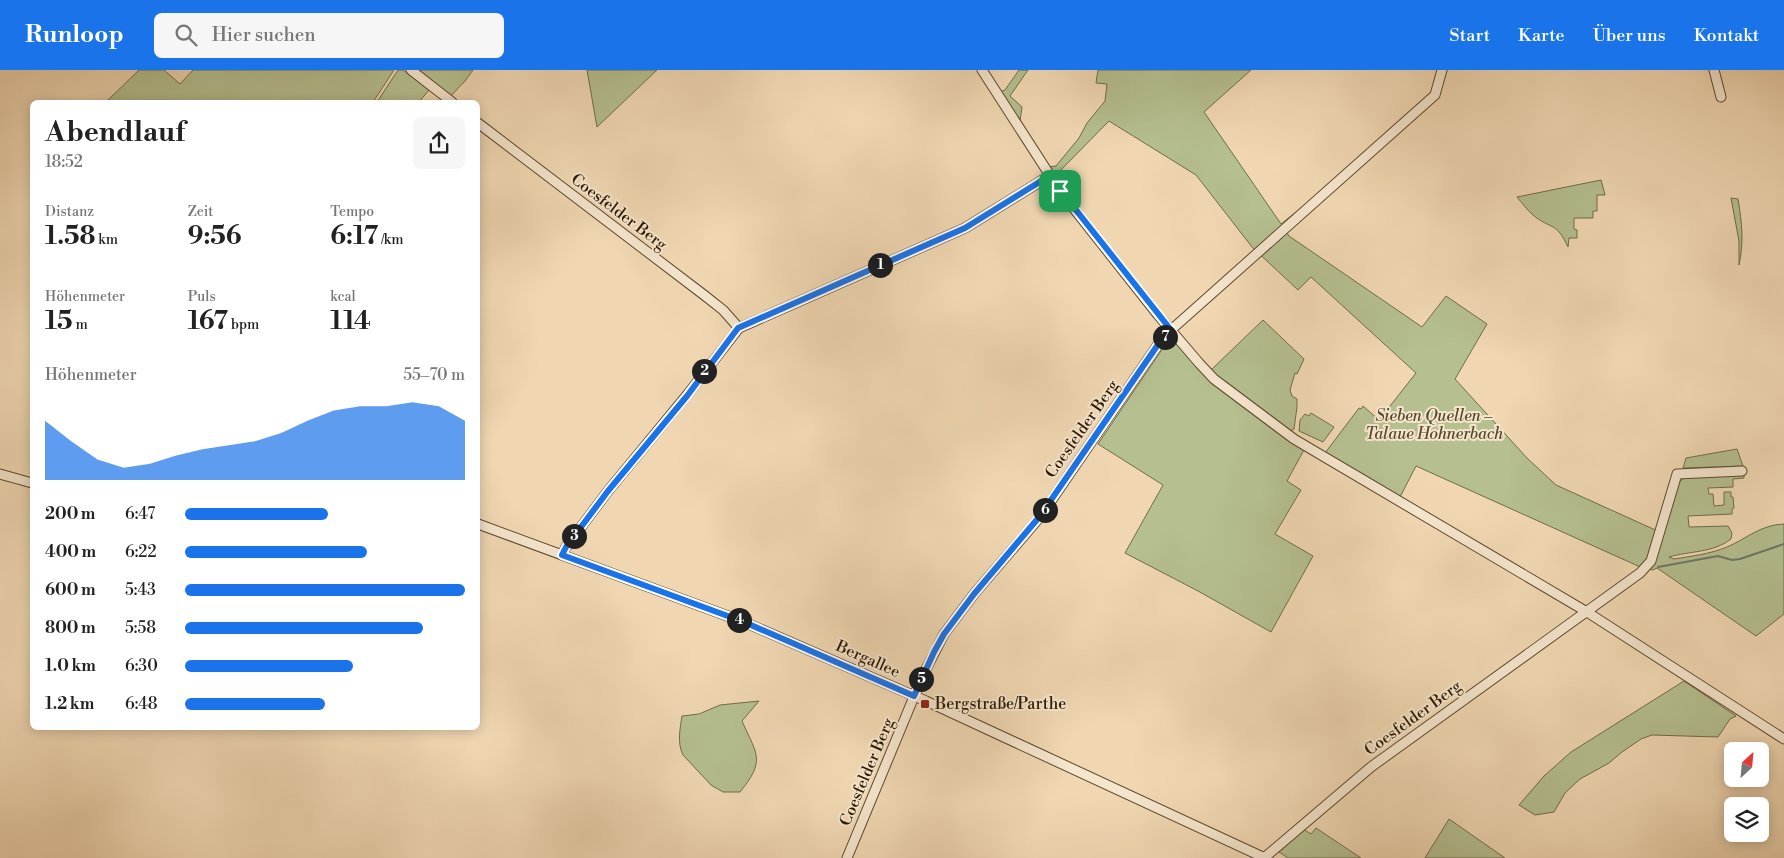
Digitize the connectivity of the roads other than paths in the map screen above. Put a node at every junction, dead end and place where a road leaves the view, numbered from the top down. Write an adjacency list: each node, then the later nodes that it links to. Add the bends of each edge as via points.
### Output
1 (411, 70): 6 (street)
2 (982, 70): 8 (street)
3 (1442, 70): 10 (street, Coesfelder Berg, via 1435,96)
4 (1714, 70): 5 (street)
5 (1721, 97)
6 (449, 100)
7 (480, 125): 9 (street, Coesfelder Berg, via 704,295)
8 (1049, 176): 9 (street, via 965,228); 10 (street)
9 (738, 328): 15 (street, via 687,396 608,491)
10 (1171, 330): 16 (street, via 1214,379 1294,439); 17 (street, Coesfelder Berg, via 1040,516 957,615 934,652)
11 (1742, 471): 16 (street, Coesfelder Berg, via 1677,474 1651,561 1640,573)
12 (0, 474): 13 (street)
13 (30, 482)
14 (480, 525): 15 (street, Bergallee)
15 (562, 555): 17 (street, Bergallee, via 744,622)
16 (1587, 612): 18 (street); 20 (street, Coesfelder Berg, via 1371,767)
17 (914, 696): 19 (street, Coesfelder Berg); 20 (street, Bergallee)
18 (1784, 739)
19 (847, 858)
20 (1264, 858)

